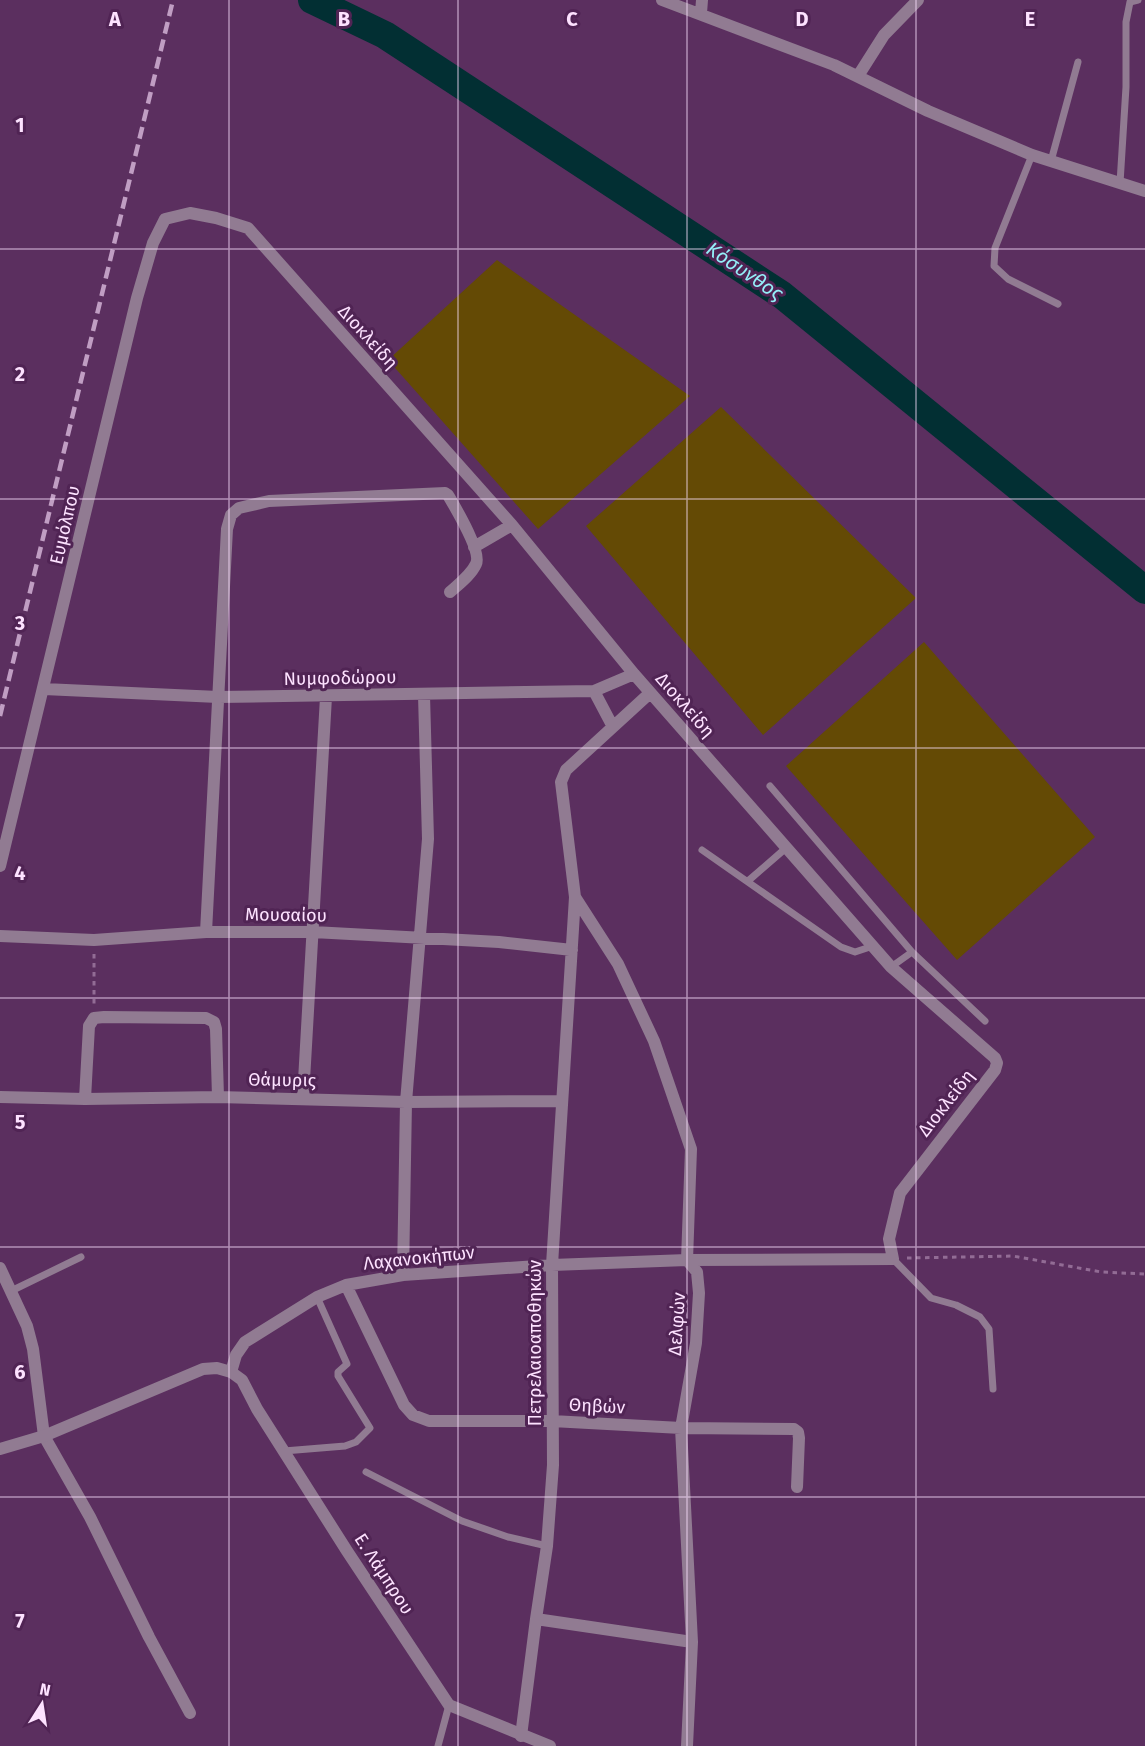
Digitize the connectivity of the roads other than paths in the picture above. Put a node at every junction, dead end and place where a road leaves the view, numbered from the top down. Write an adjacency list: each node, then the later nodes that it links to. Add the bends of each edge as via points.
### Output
1 (662, 0): 5 (street)
2 (702, 0): 5 (street)
3 (918, 0): 7 (street, via 884,35)
4 (1138, 0): 10 (lane, via 1130,2 1126,22)
5 (701, 13): 7 (street)
6 (1078, 62): 9 (lane)
7 (858, 76): 8 (street)
8 (1032, 155): 9 (street); 13 (lane, via 995,248 994,266 1008,279)
9 (1051, 161): 10 (street)
10 (1120, 183): 11 (street)
11 (1145, 191)
12 (190, 213): 14 (street, Διοκλείδη, via 248,228); 18 (street, Ευμόλπου, via 165,219 153,243)
13 (1058, 304)
14 (512, 525): 15 (street); 17 (street, Διοκλείδη)
15 (474, 547): 16 (street, via 477,563); 23 (street, via 445,493 269,501 239,508 231,514 227,529)
16 (450, 592)
17 (634, 674): 19 (street, Νυμφοδώρου); 20 (street, Διοκλείδη)
18 (44, 689): 23 (street, Νυμφοδώρου); 28 (street, Ευμόλπου)
19 (594, 692): 21 (street, Νυμφοδώρου); 24 (street)
20 (651, 693): 24 (street, Πετρελαιοαποθηκών); 26 (street, Διοκλείδη)
21 (424, 695): 22 (street, Νυμφοδώρου); 34 (street, via 428,839)
22 (326, 697): 23 (street, Νυμφοδώρου); 32 (street)
23 (218, 698): 31 (street)
24 (613, 727): 30 (street, Πετρελαιοαποθηκών, via 566,770 561,782)
25 (770, 786): 37 (lane)
26 (786, 848): 29 (lane); 35 (street, Διοκλείδη)
27 (702, 850): 29 (lane)
28 (0, 866)
29 (748, 881): 35 (lane, via 840,946 855,952)
30 (575, 897): 36 (street, Πετρελαιοαποθηκών); 48 (street, Δελφών, via 618,964 654,1041 691,1149)
31 (206, 932): 32 (street, Μουσαίου); 33 (street, Μουσαίου, via 94,940)
32 (313, 932): 34 (street, Μουσαίου); 42 (street)
33 (0, 936)
34 (420, 937): 36 (street, Μουσαίου); 45 (street)
35 (873, 946): 38 (street, Διοκλείδη)
36 (572, 950): 44 (street, Πετρελαιοαποθηκών)
37 (912, 952): 38 (lane); 39 (lane)
38 (891, 967): 47 (street, Διοκλείδη, via 997,1063 900,1193 889,1239)
39 (985, 1021)
40 (0, 1097): 43 (street, Θάμυρις)
41 (218, 1097): 42 (street, Θάμυρις); 43 (street, Θάμυρις); 43 (street, via 214,1022 206,1018 94,1018 89,1026)
42 (303, 1098): 45 (street, Θάμυρις)
43 (85, 1099)
44 (562, 1101): 45 (street, Θάμυρις); 49 (street, Πετρελαιοαποθηκών)
45 (406, 1102): 51 (street)
46 (81, 1257): 53 (lane)
47 (893, 1259): 48 (street, Λαχανοκήπων); 56 (lane, via 931,1298 980,1317 989,1329)
48 (687, 1260): 49 (street, Λαχανοκήπων); 58 (street, Δελφών, via 697,1272 699,1293 696,1343)
49 (552, 1265): 51 (street, Λαχανοκήπων); 57 (street, Πετρελαιοαποθηκών)
50 (0, 1268): 53 (street)
51 (403, 1275): 52 (street, Λαχανοκήπων)
52 (346, 1285): 54 (street, Λαχανοκήπων); 57 (street, Θηβών, via 404,1405 413,1414 429,1420)
53 (10, 1291): 59 (street, via 33,1349)
54 (317, 1297): 55 (street, Λαχανοκήπων, via 245,1342); 61 (lane, via 347,1364 338,1376 370,1428 356,1442 345,1446)
55 (231, 1372): 59 (street, via 203,1369); 61 (street, Ε. Λάμπρου, via 242,1380)
56 (993, 1389)
57 (552, 1421): 58 (street, Θηβών); 64 (street, Πετρελαιοαποθηκών)
58 (681, 1428): 63 (street, Θηβών, via 794,1429 799,1438); 66 (street, Δελφών)
59 (44, 1436): 60 (street); 68 (street)
60 (0, 1449)
61 (284, 1451): 67 (street, Ε. Λάμπρου)
62 (366, 1472): 64 (lane, via 462,1521)
63 (797, 1487)
64 (547, 1546): 65 (street, Πετρελαιοαποθηκών)
65 (536, 1619): 66 (street); 69 (street, Πετρελαιοαποθηκών)
66 (692, 1642): 72 (street, Δελφών)
67 (449, 1705): 69 (street); 70 (lane)
68 (190, 1713)
69 (521, 1736): 71 (street)
70 (438, 1746)
71 (550, 1746)
72 (687, 1746)

